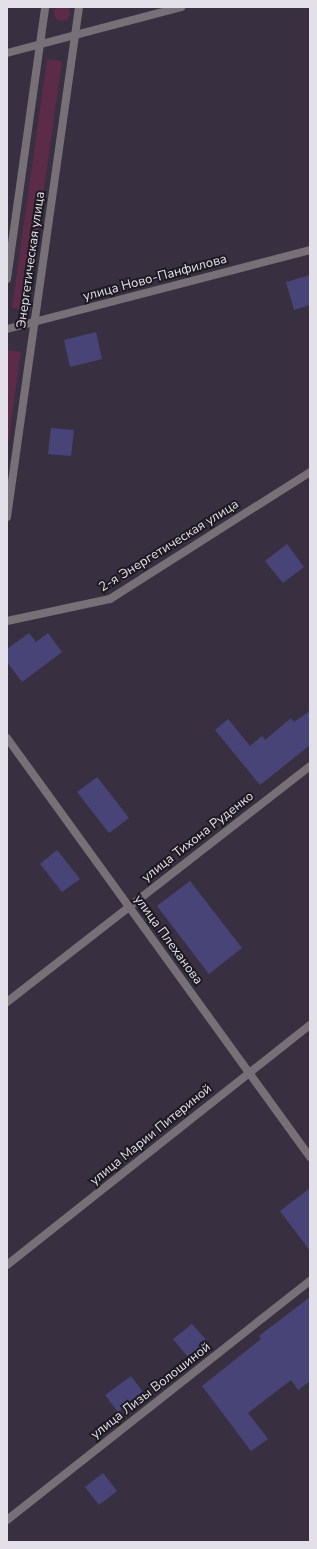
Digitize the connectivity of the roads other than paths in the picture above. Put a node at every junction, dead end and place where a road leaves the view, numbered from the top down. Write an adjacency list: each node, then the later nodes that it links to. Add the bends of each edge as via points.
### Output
1 (45, 7): 5 (street, Энергетическая улица)
2 (79, 7): 4 (street, Энергетическая улица)
3 (181, 7): 4 (street)
4 (75, 35): 5 (street); 9 (street, Энергетическая улица)
5 (40, 45): 6 (street); 8 (street, Энергетическая улица)
6 (7, 54)
7 (310, 250): 9 (street, улица Ново-Панфилова)
8 (7, 279)
9 (34, 322): 10 (street, улица Ново-Панфилова); 12 (street, Энергетическая улица)
10 (7, 329)
11 (310, 472): 13 (street, 2-я Энергетическая улица, via 110,600)
12 (7, 517)
13 (7, 621)
14 (7, 738): 16 (street, улица Плеханова)
15 (310, 766): 16 (street, улица Тихона Руденко)
16 (129, 906): 17 (street, улица Тихона Руденко); 19 (street, улица Плеханова)
17 (7, 1002)
18 (310, 1025): 19 (street, улица Марии Питериной)
19 (249, 1072): 20 (street, улица Плеханова); 21 (street, улица Марии Питериной)
20 (310, 1157)
21 (7, 1265)
22 (310, 1281): 23 (street, улица Лизы Волошиной)
23 (7, 1520)

